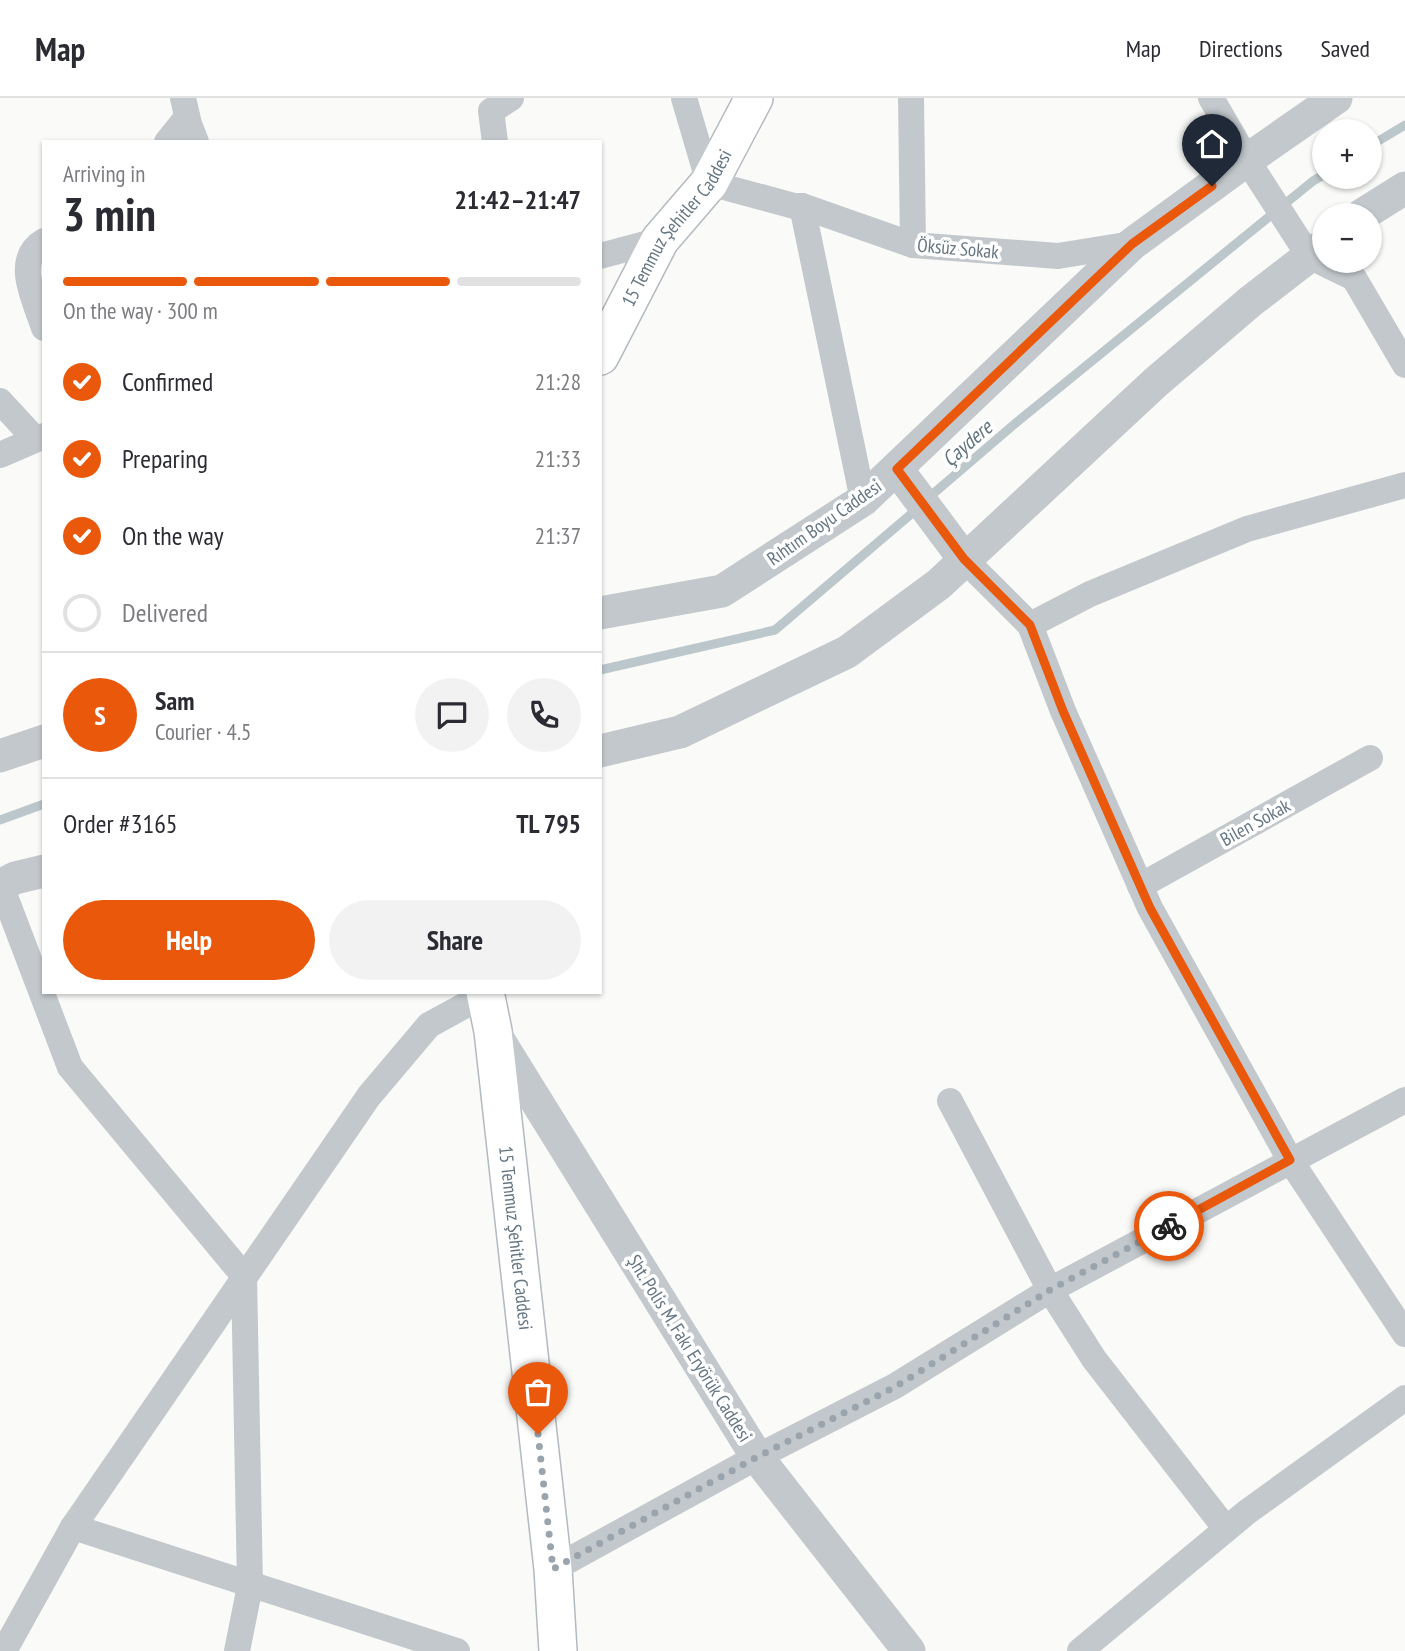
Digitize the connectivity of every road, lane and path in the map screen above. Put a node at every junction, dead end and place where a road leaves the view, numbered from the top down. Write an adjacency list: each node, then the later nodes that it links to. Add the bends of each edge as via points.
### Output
1 (511, 98): 10 (street, via 491,111)
2 (684, 98): 12 (street)
3 (754, 98): 12 (main road, 15 Temmuz Şehitler Caddesi)
4 (911, 98): 20 (street)
5 (1211, 98): 11 (street)
6 (1336, 98): 11 (street, Rıhtım Boyu Caddesi)
7 (185, 107): 8 (street); 9 (street)
8 (168, 140)
9 (195, 140)
10 (495, 140)
11 (1247, 160): 18 (street, Rıhtım Boyu Caddesi); 19 (street)
12 (709, 183): 15 (street, Öksüz Sokak); 16 (main road, 15 Temmuz Şehitler Caddesi)
13 (1405, 188): 14 (street)
14 (1381, 203)
15 (802, 206): 20 (street, Öksüz Sokak); 32 (street)
16 (660, 240): 22 (street); 25 (main road, 15 Temmuz Şehitler Caddesi)
17 (42, 242): 24 (street, via 30,256 27,274)
18 (1132, 244): 20 (street, Öksüz Sokak, via 1058,256); 30 (street, Rıhtım Boyu Caddesi)
19 (1312, 244)
20 (912, 245)
21 (1312, 254): 33 (street, via 1156,382)
22 (602, 255)
23 (1347, 273): 26 (street)
24 (42, 322)
25 (602, 352)
26 (1405, 365)
27 (0, 401): 28 (street)
28 (39, 438): 29 (street)
29 (0, 455)
30 (897, 469): 32 (street, Rıhtım Boyu Caddesi); 33 (street)
31 (1405, 485): 35 (street, via 1247,529 1090,594)
32 (863, 500): 34 (street, Rıhtım Boyu Caddesi, via 722,591)
33 (964, 559): 35 (street); 37 (street, via 939,584 847,652 680,733)
34 (602, 613)
35 (1030, 625): 42 (street)
36 (42, 742): 38 (street)
37 (602, 751)
38 (0, 756)
39 (1370, 758): 42 (street, Bilen Sokak)
40 (42, 871): 41 (street)
41 (0, 886): 43 (street)
42 (1140, 886): 50 (street)
43 (42, 993)
44 (42, 994): 51 (street, via 71,1067)
45 (484, 994): 51 (street, via 429,1025 420,1035 369,1096)
46 (486, 994): 47 (main road, 15 Temmuz Şehitler Caddesi)
47 (493, 1031): 55 (street, Şht. Polis M. Fakı Eryörük Caddesi); 58 (main road, 15 Temmuz Şehitler Caddesi)
48 (1405, 1100): 50 (street)
49 (950, 1101): 52 (street)
50 (1290, 1160): 52 (street); 53 (street)
51 (244, 1276): 56 (street); 59 (street)
52 (1050, 1290): 55 (street, via 895,1387); 57 (street, via 1094,1359)
53 (1405, 1334)
54 (1405, 1398): 57 (street)
55 (757, 1457): 58 (street); 64 (street, Şht. Polis M. Fakı Eryörük Caddesi)
56 (73, 1527): 59 (street); 60 (street)
57 (1226, 1529): 65 (street)
58 (553, 1569): 63 (main road, 15 Temmuz Şehitler Caddesi)
59 (250, 1586): 61 (street); 62 (street)
60 (4, 1651)
61 (237, 1651)
62 (457, 1651)
63 (558, 1651)
64 (909, 1651)
65 (1080, 1651)

